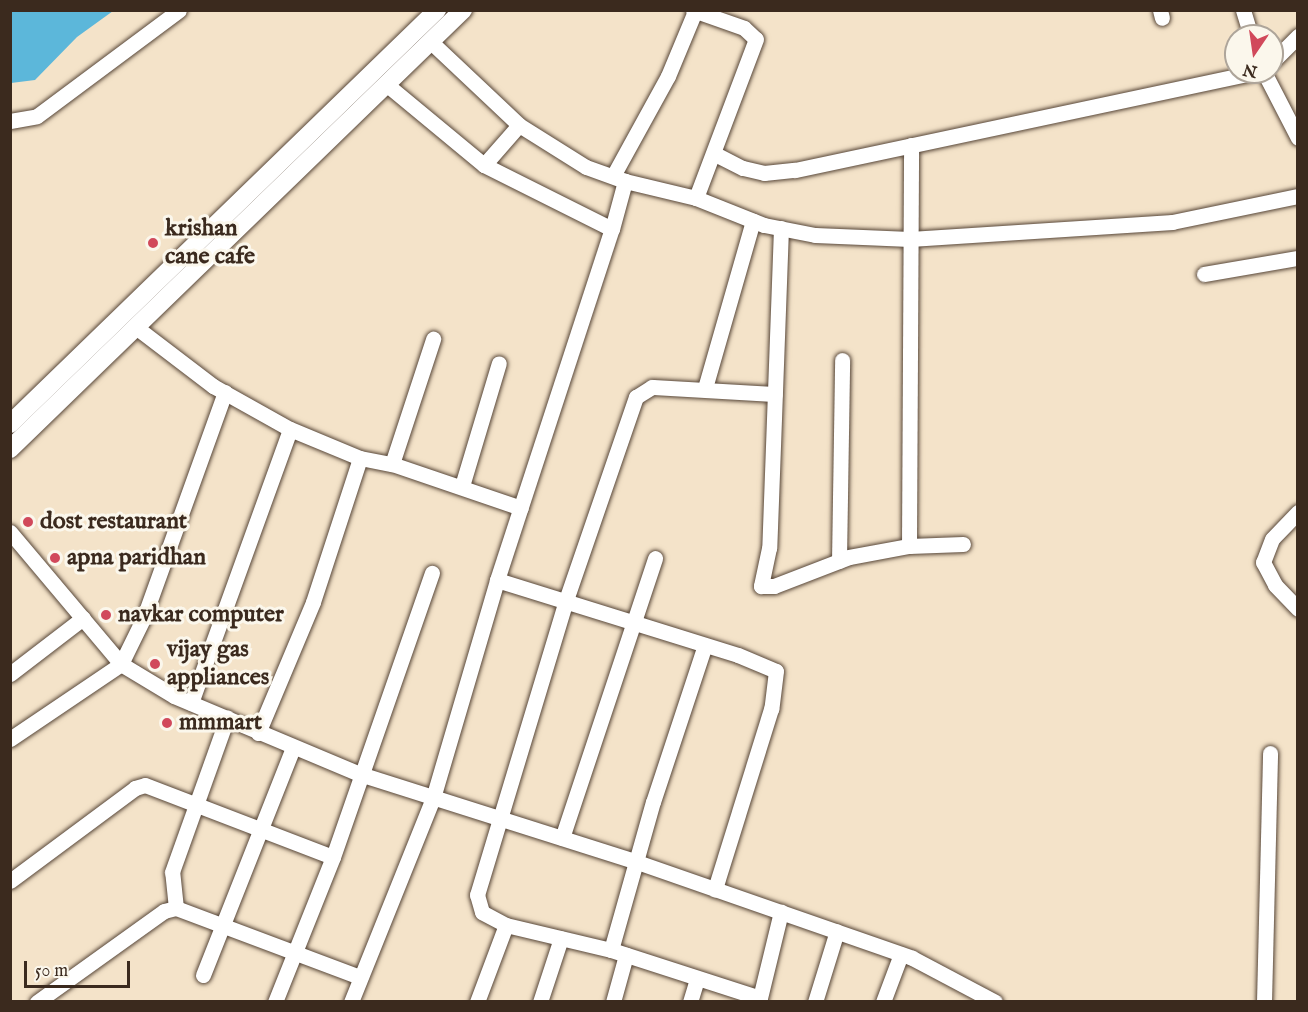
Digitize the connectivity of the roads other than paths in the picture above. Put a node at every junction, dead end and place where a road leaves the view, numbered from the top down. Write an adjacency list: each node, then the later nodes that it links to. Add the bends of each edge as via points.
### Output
1 (179, 10): 11 (street, via 38,116)
2 (437, 10): 33 (main road)
3 (463, 10): 6 (main road)
4 (694, 11): 15 (street, via 744,28 756,39); 17 (street)
5 (1298, 36): 7 (street)
6 (431, 42): 9 (main road); 12 (street)
7 (1284, 50)
8 (1224, 79): 14 (street)
9 (387, 84): 16 (street); 26 (main road)
10 (1270, 84): 13 (street)
11 (10, 121)
12 (519, 125): 16 (street); 17 (street, via 586,167)
13 (1298, 138)
14 (910, 145): 15 (street, via 764,173); 23 (street)
15 (715, 154): 19 (street)
16 (484, 165): 22 (street)
17 (619, 178): 19 (street); 22 (street)
18 (1298, 196): 23 (street, via 1172,222)
19 (696, 198): 20 (street)
20 (753, 221): 21 (street); 30 (street)
21 (781, 228): 23 (street, via 839,237); 32 (street, via 775,310)
22 (612, 229): 39 (street)
23 (910, 239): 43 (street)
24 (1298, 258): 25 (street)
25 (1204, 274)
26 (137, 328): 31 (street); 35 (main road)
27 (433, 339): 37 (street)
28 (842, 360): 45 (street)
29 (499, 363): 38 (street)
30 (705, 388): 32 (street); 48 (street, via 651,387 636,397)
31 (225, 392): 34 (street); 53 (street, via 144,617)
32 (776, 394): 45 (street, via 769,548 761,586 774,586)
33 (10, 424)
34 (290, 429): 36 (street); 55 (street)
35 (10, 449)
36 (360, 458): 37 (street); 57 (street, via 313,603)
37 (392, 464): 38 (street)
38 (462, 486): 39 (street)
39 (521, 508): 47 (street)
40 (1298, 512): 49 (street, via 1272,539 1263,562 1275,585)
41 (10, 532): 50 (street)
42 (963, 543): 43 (street)
43 (909, 546): 45 (street)
44 (655, 558): 51 (street)
45 (839, 561)
46 (432, 573): 61 (street)
47 (497, 580): 48 (street); 62 (street)
48 (566, 600): 51 (street); 64 (street)
49 (1298, 609)
50 (83, 618): 53 (street); 54 (street)
51 (635, 621): 52 (street); 66 (street)
52 (705, 645): 68 (street); 70 (street, via 765,665 776,671 778,677)
53 (122, 664): 55 (street); 58 (street)
54 (10, 674)
55 (191, 703): 56 (street)
56 (227, 718): 57 (street); 63 (street)
57 (258, 733): 59 (street)
58 (10, 739)
59 (293, 748): 61 (street); 65 (street)
60 (1270, 753): 94 (street)
61 (360, 774): 62 (street); 67 (street)
62 (433, 798): 64 (street); 81 (street)
63 (196, 802): 65 (street); 69 (street, via 145,785 135,788); 71 (street, via 172,872)
64 (502, 820): 66 (street); 74 (street, via 477,895 477,906)
65 (260, 829): 67 (street); 73 (street)
66 (562, 838): 68 (street)
67 (333, 857): 77 (street)
68 (637, 862): 70 (street); 78 (street)
69 (10, 881)
70 (715, 889): 72 (street)
71 (176, 908): 73 (street); 84 (street, via 164,911)
72 (781, 912): 75 (street); 83 (street)
73 (222, 923): 77 (street); 80 (street)
74 (506, 925): 76 (street); 87 (street)
75 (837, 932): 79 (street); 91 (street)
76 (561, 938): 78 (street); 88 (street)
77 (295, 949): 81 (street); 85 (street)
78 (619, 952): 82 (street); 89 (street)
79 (901, 954): 92 (street); 93 (street)
80 (203, 975)
81 (360, 977): 86 (street)
82 (697, 979): 83 (street); 90 (street)
83 (760, 1000)
84 (37, 1002)
85 (275, 1002)
86 (351, 1002)
87 (477, 1002)
88 (540, 1002)
89 (613, 1002)
90 (690, 1002)
91 (815, 1002)
92 (883, 1002)
93 (995, 1002)
94 (1264, 1002)

